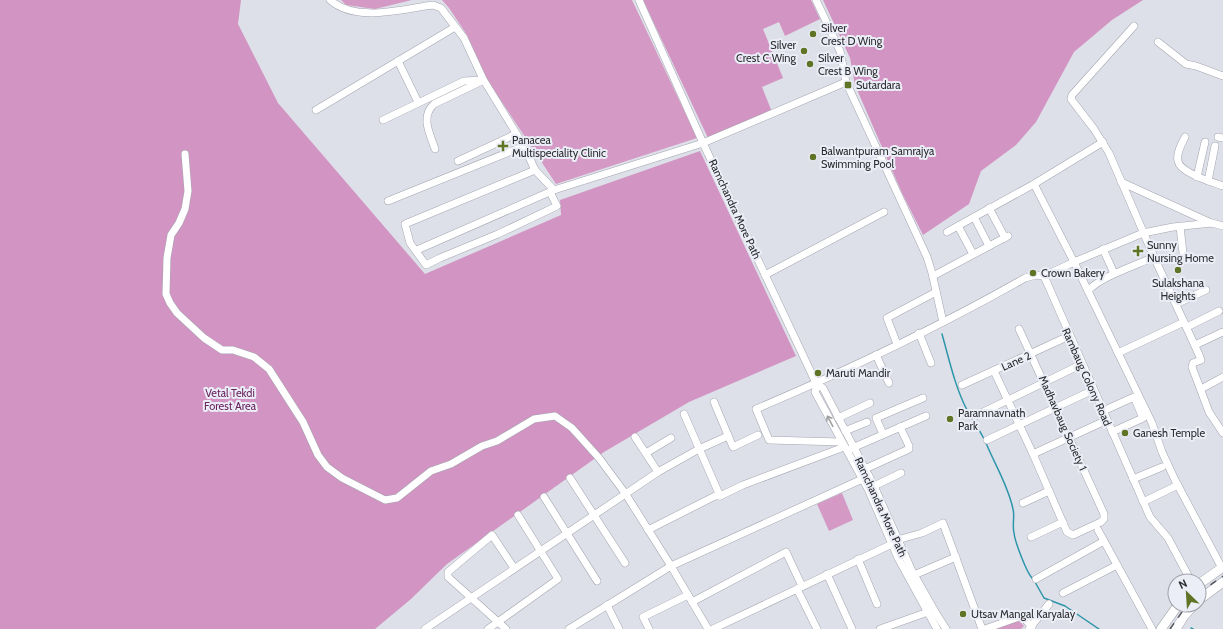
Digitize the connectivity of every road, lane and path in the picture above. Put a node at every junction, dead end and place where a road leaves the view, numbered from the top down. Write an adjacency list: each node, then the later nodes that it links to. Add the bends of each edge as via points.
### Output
1 (330, 0): 5 (street, via 342,8 372,14 437,5)
2 (639, 0): 16 (street, Ramchandra More Path)
3 (816, 0): 10 (street, via 840,51)
4 (1134, 26): 17 (street, via 1071,96 1071,101)
5 (455, 27): 7 (street); 9 (street, via 464,38)
6 (1158, 42): 8 (street, via 1186,64)
7 (398, 61): 11 (street); 12 (street)
8 (1223, 76)
9 (483, 80): 11 (street, via 464,81); 14 (street); 21 (street, via 434,104 429,110 426,119)
10 (846, 82): 16 (street); 50 (street, via 927,257)
11 (418, 102): 13 (street)
12 (316, 110)
13 (383, 120)
14 (516, 134): 19 (street); 23 (street)
15 (1185, 136): 25 (street, via 1177,160 1183,169)
16 (703, 142): 30 (street); 49 (street, Ramchandra More Path)
17 (1103, 142): 27 (street); 28 (street)
18 (1205, 142): 25 (street)
19 (524, 146): 24 (street); 31 (street)
20 (1215, 146): 26 (street)
21 (435, 149)
22 (185, 154): 117 (street, via 188,191 185,209 171,235 167,258 166,294 177,313 204,338 222,350 233,350 254,357 269,369 303,422 318,456 327,467 342,478 385,500 397,498 431,472 497,441 534,419 555,416 572,428 595,453)
23 (458, 161)
24 (535, 170): 30 (street); 43 (street, via 405,224 410,242)
25 (1197, 177): 26 (street)
26 (1208, 181): 29 (street)
27 (1121, 182): 35 (street); 40 (street)
28 (1034, 184): 32 (street); 47 (street)
29 (1223, 186)
30 (552, 191): 43 (street); 43 (street, via 557,206 498,234 426,265)
31 (388, 201)
32 (989, 208): 34 (street); 41 (street, via 1007,237)
33 (884, 212): 49 (street)
34 (974, 217): 36 (street); 41 (street)
35 (1212, 224): 37 (street); 38 (street)
36 (958, 226): 39 (street); 45 (street)
37 (1223, 226)
38 (1180, 227): 40 (street); 44 (street)
39 (947, 232)
40 (1143, 233): 42 (street); 46 (street)
41 (989, 246): 45 (street)
42 (1103, 249): 47 (street); 48 (street)
43 (416, 250)
44 (1183, 253)
45 (973, 254): 50 (street)
46 (1154, 257): 53 (street, via 1104,279); 55 (street)
47 (1074, 262): 51 (street); 53 (street)
48 (1113, 271)
49 (766, 275): 74 (street, Ramchandra More Path)
50 (933, 276): 54 (street)
51 (1044, 276): 57 (street, via 1025,278); 62 (street, Rambaug Colony Road)
52 (1206, 290): 55 (street)
53 (1088, 291): 65 (street)
54 (936, 292): 57 (street); 63 (street, via 887,318)
55 (1176, 304): 58 (street)
56 (1219, 311): 58 (street)
57 (943, 322): 61 (street)
58 (1185, 325): 64 (street); 65 (street)
59 (1019, 329): 67 (street, Madhavbaug Society 1)
60 (1223, 332): 64 (street)
61 (919, 334): 63 (street); 68 (street)
62 (1069, 336): 67 (street, Lane 2); 69 (street, Rambaug Colony Road)
63 (897, 344): 66 (street)
64 (1195, 345): 76 (street, via 1201,360 1193,363 1192,367)
65 (1118, 353): 114 (street)
66 (876, 355): 73 (street); 74 (street)
67 (1031, 355): 70 (street, Lane 2); 72 (street, Madhavbaug Society 1)
68 (931, 363)
69 (1082, 364): 72 (street); 77 (street, Rambaug Colony Road)
70 (994, 371): 75 (street, Lane 2); 79 (street)
71 (1223, 377): 76 (street)
72 (1044, 382): 79 (street); 82 (street, Madhavbaug Society 1)
73 (890, 383)
74 (817, 384): 87 (street, Ramchandra More Path, via 823,388); 102 (street, Ramchandra More Path, one-way to 74, via 814,392); 102 (street, via 756,409 769,440)
75 (962, 385)
76 (1201, 389): 94 (street, via 1209,412)
77 (1093, 390): 82 (street); 83 (street, Rambaug Colony Road)
78 (923, 398): 95 (street, via 876,418)
79 (1008, 400): 86 (street); 90 (street)
80 (714, 402): 98 (street)
81 (870, 403): 87 (street)
82 (1055, 408): 90 (street); 99 (street, Madhavbaug Society 1)
83 (1103, 411): 88 (street, Rambaug Colony Road); 93 (street, via 1134,397 1143,418)
84 (684, 414): 104 (street)
85 (926, 416): 91 (street)
86 (975, 416)
87 (838, 418): 92 (street, Ramchandra More Path)
88 (1106, 420): 93 (street, Rambaug Colony Road); 99 (street)
89 (867, 422): 92 (street)
90 (1020, 425): 101 (street); 106 (street)
91 (900, 427): 95 (street); 108 (street, via 909,448)
92 (845, 431): 103 (street, Ramchandra More Path)
93 (1112, 432): 113 (street, Rambaug Colony Road)
94 (1223, 433)
95 (883, 434): 103 (street)
96 (758, 435): 98 (street, via 733,447)
97 (635, 436): 105 (street)
98 (728, 436): 104 (street)
99 (1069, 437): 106 (street); 124 (street, Madhavbaug Society 1, via 1104,518 1101,522 1073,535 1068,533)
100 (671, 438): 105 (street)
101 (987, 440)
102 (844, 446): 103 (street); 112 (street, Ramchandra More Path); 118 (street)
103 (853, 447): 108 (street, Ramchandra More Path)
104 (699, 449): 109 (street); 118 (street)
105 (646, 454): 109 (street)
106 (1033, 454): 116 (street)
107 (1162, 467): 113 (street)
108 (865, 469): 112 (street, Ramchandra More Path)
109 (658, 472): 117 (street)
110 (901, 473): 115 (street)
111 (570, 478): 122 (street)
112 (865, 478): 115 (street, Ramchandra More Path); 130 (street, Ramchandra More Path); 136 (street)
113 (1133, 480): 120 (street, Rambaug Colony Road)
114 (1178, 485): 120 (street); 137 (street)
115 (874, 486): 130 (street, Ramchandra More Path)
116 (1050, 491): 121 (street); 124 (street)
117 (625, 493): 122 (street); 125 (street)
118 (720, 496): 125 (street, via 715,496)
119 (544, 497): 127 (street)
120 (1143, 502): 139 (street, Rambaug Colony Road, via 1150,517 1168,538)
121 (1023, 503)
122 (594, 514): 127 (street); 134 (street)
123 (518, 515): 131 (street)
124 (1063, 522): 128 (street)
125 (648, 530): 136 (street)
126 (1098, 530): 129 (street)
127 (567, 532): 131 (street); 144 (street)
128 (1031, 537)
129 (1104, 541): 135 (street); 143 (street)
130 (895, 542): 132 (street, via 944,522); 133 (street); 141 (street, Ramchandra More Path); 155 (street, Ramchandra More Path, via 906,574)
131 (541, 550): 138 (street); 158 (street, via 558,579)
132 (956, 557): 141 (street); 174 (street)
133 (858, 559): 140 (street); 152 (street)
134 (625, 563)
135 (1117, 565): 148 (street); 176 (street)
136 (671, 566): 149 (street); 154 (street)
137 (1222, 567): 142 (main road)
138 (514, 568): 150 (street); 150 (street, via 492,535 448,572 448,576)
139 (1187, 573)
140 (828, 574): 146 (street); 170 (street)
141 (914, 575): 173 (street, Ramchandra More Path)
142 (1207, 578)
143 (1036, 579)
144 (597, 581)
145 (1223, 582): 147 (main road)
146 (799, 588): 151 (street, via 786,552); 168 (street); 169 (street)
147 (1207, 591)
148 (1063, 593)
149 (688, 595): 151 (street); 166 (street, via 643,617)
150 (471, 598): 158 (street); 161 (street)
151 (692, 602): 167 (street)
152 (877, 604)
153 (1049, 604): 160 (street)
154 (607, 605): 159 (street); 165 (street)
155 (928, 612): 171 (street); 172 (street, Ramchandra More Path)
156 (1172, 613): 177 (main road)
157 (1187, 613): 178 (main road)
158 (499, 621): 162 (street); 163 (street)
159 (581, 626): 164 (street)
160 (1030, 628): 175 (street, via 1022,616)
161 (425, 629)
162 (488, 629)
163 (506, 629)
164 (569, 629)
165 (619, 629)
166 (649, 629)
167 (708, 629)
168 (713, 629)
169 (817, 629)
170 (852, 629)
171 (880, 629)
172 (937, 629)
173 (946, 629)
174 (982, 629)
175 (985, 629)
176 (1152, 629)
177 (1161, 629)
178 (1176, 629)

